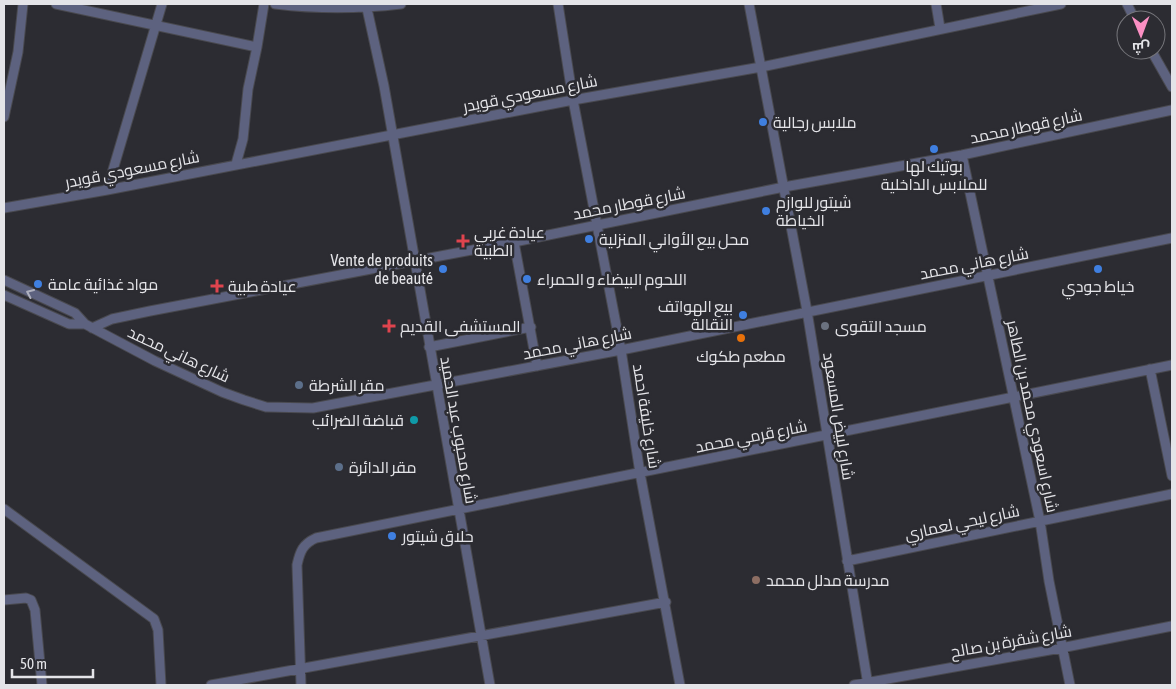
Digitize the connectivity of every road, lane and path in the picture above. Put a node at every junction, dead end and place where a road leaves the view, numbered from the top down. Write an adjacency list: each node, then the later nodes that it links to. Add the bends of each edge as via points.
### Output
1 (23, 4): 20 (street, via 18,52)
2 (56, 4): 12 (street)
3 (162, 4): 12 (street)
4 (264, 4): 14 (street)
5 (275, 4): 11 (street, via 306,7)
6 (401, 4): 11 (street)
7 (558, 4): 18 (street, شارع خليفة احمد)
8 (749, 4): 16 (street, شارع لبيض المسعود)
9 (936, 4): 13 (street)
10 (1061, 4): 13 (street, شارع مسعودي قويدر)
11 (366, 5): 21 (street, شارع محبوب عبد الحميد)
12 (155, 25): 14 (street); 25 (street)
13 (940, 28): 16 (street, شارع مسعودي قويدر)
14 (257, 47): 23 (street, via 248,89 243,140)
15 (1157, 60): 17 (street)
16 (761, 67): 18 (street, شارع مسعودي قويدر); 24 (street, شارع لبيض المسعود)
17 (1172, 87)
18 (573, 100): 21 (street, شارع مسعودي قويدر); 27 (street, شارع خليفة احمد)
19 (1172, 110): 22 (street, شارع قوطار محمد)
20 (4, 117)
21 (392, 134): 23 (street, شارع مسعودي قويدر); 30 (street, شارع محبوب عبد الحميد)
22 (962, 155): 24 (street, شارع قوطار محمد); 31 (street, شارع اسعودي محمد بن الطاهر)
23 (236, 164): 25 (street, شارع مسعودي قويدر)
24 (784, 187): 27 (street, شارع قوطار محمد); 34 (street, شارع لبيض المسعود)
25 (107, 190): 26 (street, شارع مسعودي قويدر)
26 (4, 208)
27 (598, 225): 29 (street, شارع قوطار محمد); 38 (street, شارع خليفة احمد)
28 (1172, 238): 31 (street, شارع هاني محمد)
29 (514, 242): 30 (street, شارع قوطار محمد); 36 (street)
30 (415, 261): 35 (street, شارع قوطار محمد); 37 (street, شارع محبوب عبد الحميد)
31 (988, 276): 34 (street, شارع هاني محمد); 43 (street, شارع اسعودي محمد بن الطاهر)
32 (4, 280): 35 (street, one-way to 32, via 76,313)
33 (4, 295): 35 (street, شارع هاني محمد, via 69,324)
34 (807, 311): 38 (street, شارع هاني محمد); 44 (street, شارع لبيض المسعود)
35 (89, 326): 42 (street, شارع هاني محمد, via 222,392 266,407 323,407)
36 (531, 327): 37 (street); 40 (street)
37 (429, 347): 42 (street, شارع محبوب عبد الحميد)
38 (621, 350): 40 (street, شارع هاني محمد); 45 (street, شارع خليفة احمد)
39 (1172, 365): 41 (street, شارع قرمي محمد)
40 (537, 366): 42 (street, شارع هاني محمد)
41 (1150, 369): 43 (street, شارع قرمي محمد); 46 (street)
42 (436, 385): 49 (street, شارع محبوب عبد الحميد)
43 (1014, 397): 44 (street, شارع قرمي محمد); 50 (street, شارع اسعودي محمد بن الطاهر)
44 (826, 436): 45 (street, شارع قرمي محمد); 51 (street, شارع لبيض المسعود)
45 (640, 473): 49 (street, شارع قرمي محمد); 53 (street, شارع خليفة احمد)
46 (1172, 476)
47 (1172, 494): 50 (street, شارع ليحي لعماري)
48 (4, 510): 60 (street, via 154,619 158,630)
49 (458, 510): 55 (street, شارع محبوب عبد الحميد); 57 (street, شارع قرمي محمد, via 316,538 306,543 299,555 297,574)
50 (1040, 521): 51 (street, شارع ليحي لعماري); 56 (street, شارع اسعودي محمد بن الطاهر)
51 (847, 561): 58 (street, شارع لبيض المسعود)
52 (4, 600): 59 (street, via 31,600 35,610)
53 (666, 602): 55 (street); 64 (street, شارع خليفة احمد)
54 (1172, 626): 56 (street, شارع شقرة بن صالح)
55 (481, 636): 57 (street); 63 (street, شارع محبوب عبد الحميد)
56 (1061, 648): 58 (street, شارع شقرة بن صالح); 66 (street, شارع اسعودي محمد بن الطاهر)
57 (300, 668): 61 (street); 62 (street, شارع قرمي محمد)
58 (868, 684): 65 (street, شارع شقرة بن صالح)
59 (42, 685)
60 (161, 685)
61 (210, 685)
62 (301, 685)
63 (490, 685)
64 (680, 685)
65 (854, 685)
66 (1070, 685)

